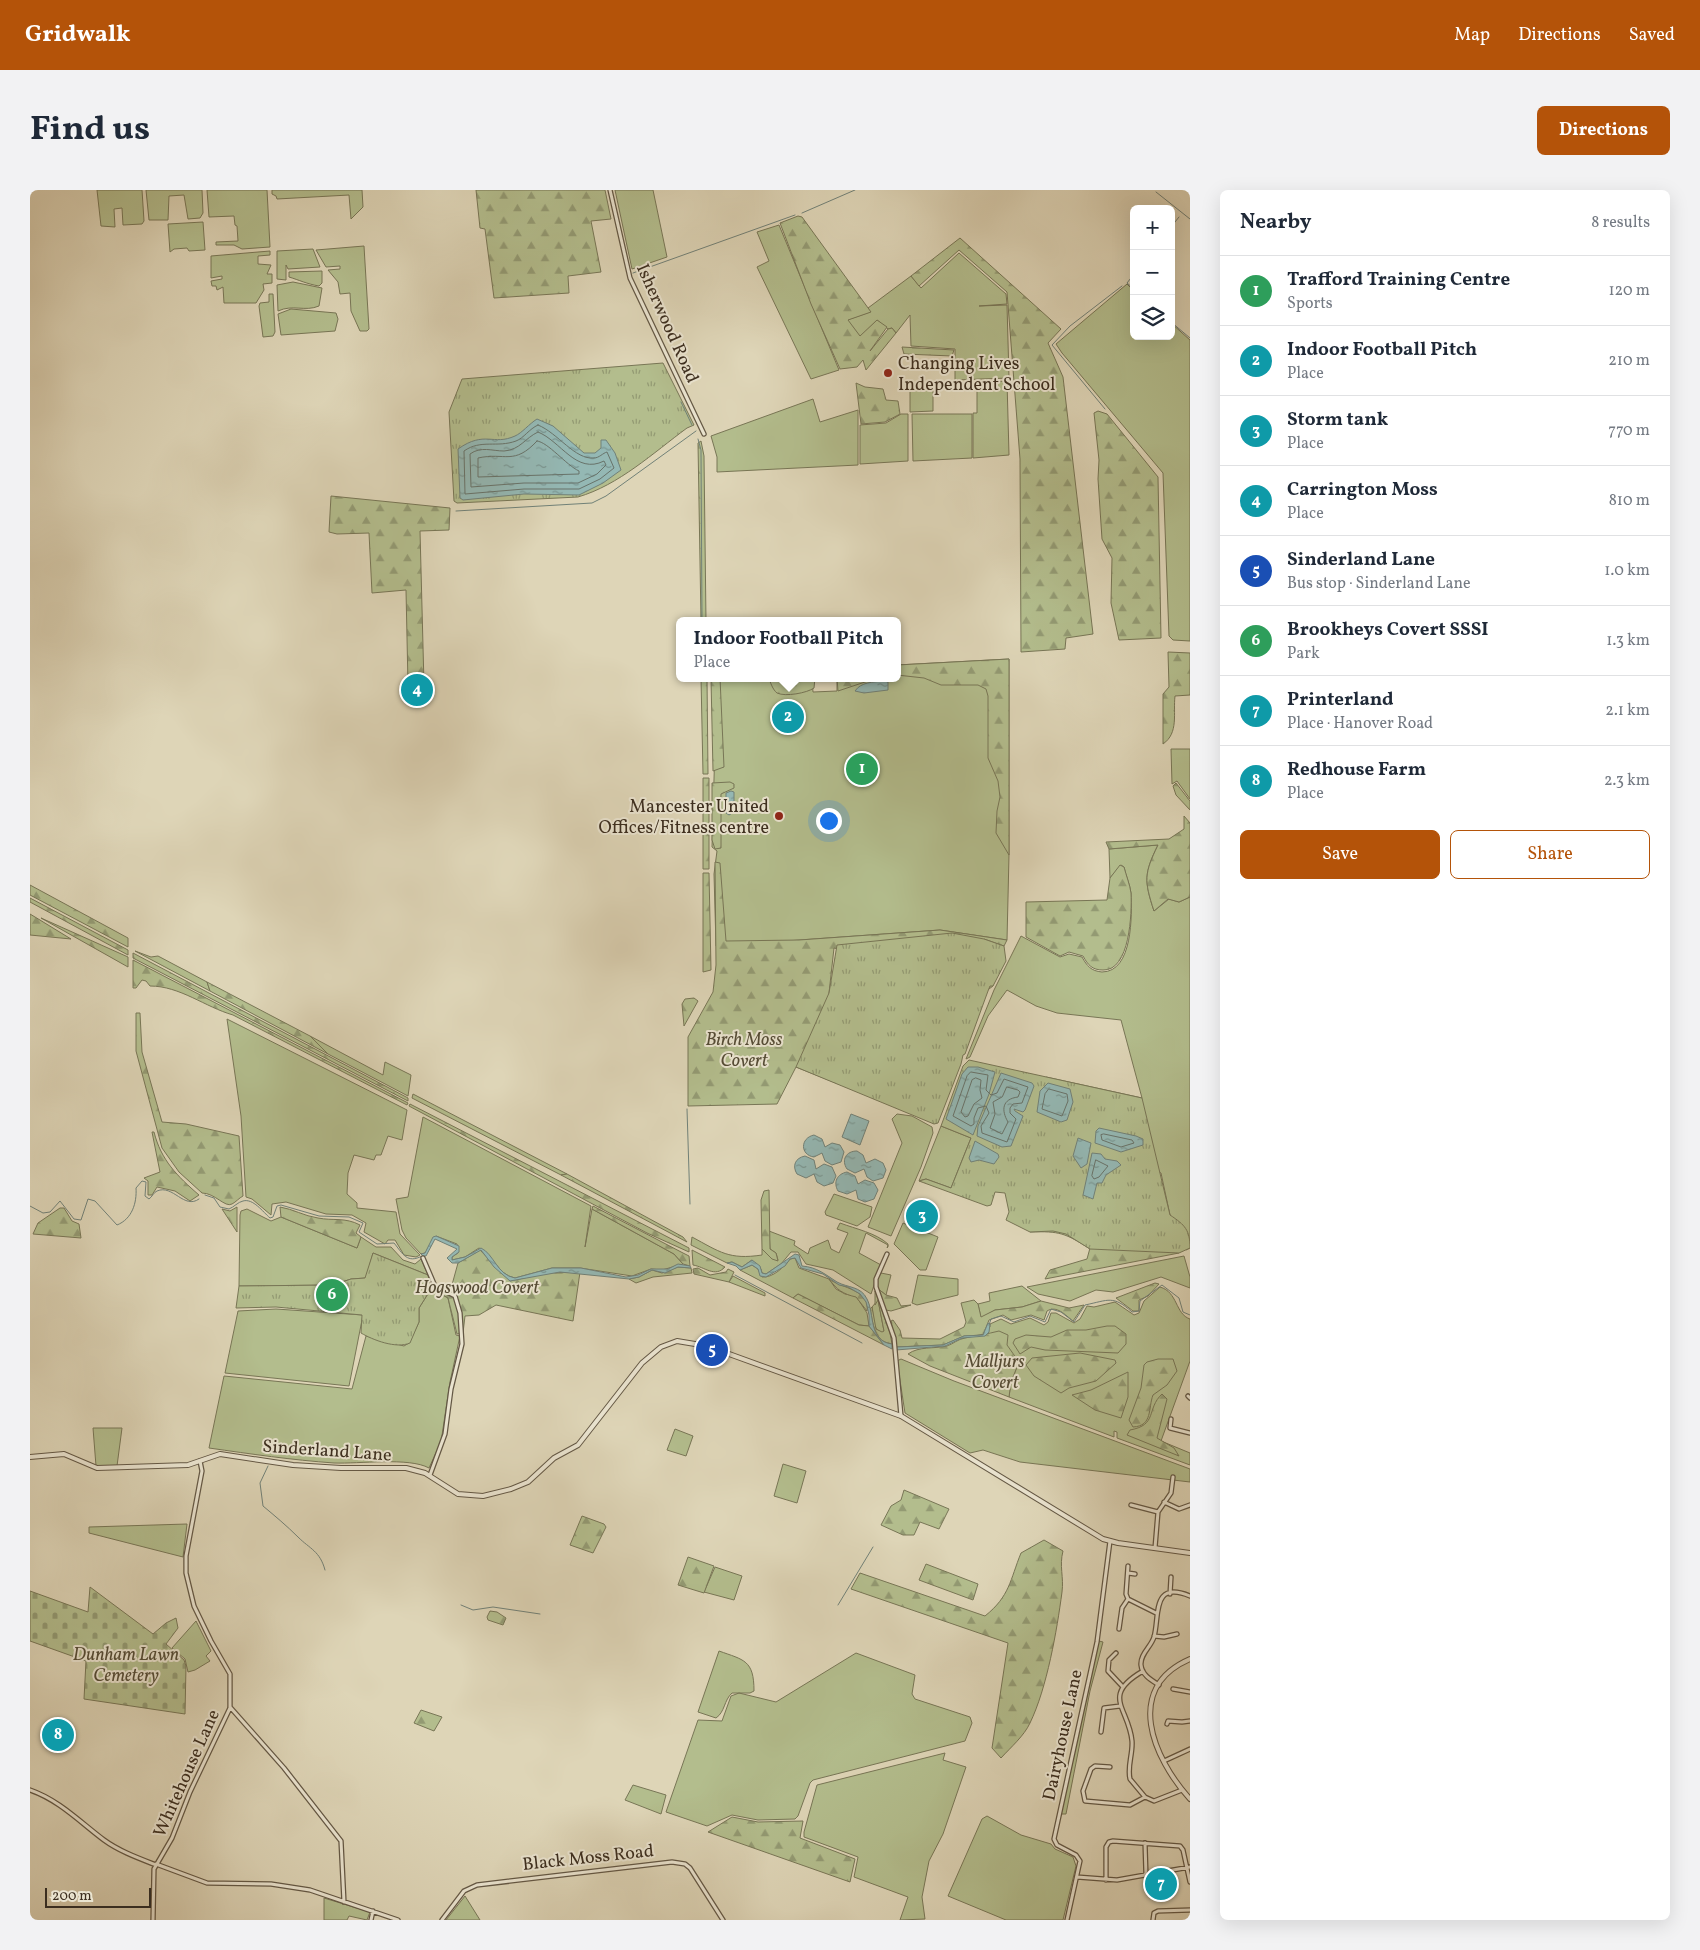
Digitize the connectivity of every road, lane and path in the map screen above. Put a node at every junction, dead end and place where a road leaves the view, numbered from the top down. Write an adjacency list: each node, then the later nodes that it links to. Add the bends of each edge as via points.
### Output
1 (610, 190): 2 (street, Isherwood Road, via 630,278)
2 (704, 434)
3 (887, 1254): 5 (street, via 876,1286 894,1341)
4 (423, 1258): 10 (street, via 431,1282 455,1296 462,1331 445,1434)
5 (901, 1416): 10 (street, Sinderland Lane, via 707,1346 677,1341 649,1356 582,1442 554,1458 528,1482 494,1494 470,1496 452,1491); 16 (street, Sinderland Lane)
6 (1171, 1419): 7 (street, via 1170,1428)
7 (1190, 1433)
8 (30, 1457): 9 (street, Sinderland Lane, via 64,1454 98,1468 179,1465)
9 (200, 1461): 10 (street, Sinderland Lane, via 224,1454 293,1465 406,1468); 39 (street, Whitehouse Lane, via 202,1471 186,1556 186,1573 195,1607 230,1674)
10 (430, 1475)
11 (1173, 1477): 12 (street)
12 (1164, 1502): 13 (street, via 1179,1509); 15 (street)
13 (1190, 1504)
14 (1131, 1505): 15 (street)
15 (1158, 1512): 17 (street)
16 (1110, 1541): 17 (street); 57 (street, Dairyhouse Lane, via 1097,1640 1054,1839 1058,1846 1078,1857)
17 (1154, 1548): 18 (street)
18 (1190, 1553)
19 (1128, 1566): 20 (street)
20 (1128, 1573): 21 (street); 25 (street)
21 (1135, 1574)
22 (1171, 1577): 23 (street)
23 (1170, 1594): 24 (street); 26 (street, via 1163,1596)
24 (1190, 1596)
25 (1128, 1599): 26 (street); 27 (street, via 1122,1608)
26 (1156, 1613): 29 (street)
27 (1119, 1629)
28 (1177, 1634): 29 (street)
29 (1154, 1636): 32 (street, via 1142,1657)
30 (1116, 1653): 34 (street, via 1109,1660 1108,1671)
31 (1190, 1659): 33 (street, via 1176,1666)
32 (1143, 1671): 33 (street); 34 (street)
33 (1159, 1685): 45 (street, via 1152,1700 1150,1728)
34 (1123, 1687): 38 (street)
35 (1173, 1689): 36 (street)
36 (1190, 1692)
37 (1101, 1704): 40 (street)
38 (1120, 1706): 40 (street); 51 (street, via 1132,1738 1130,1779)
39 (230, 1707): 54 (street, Whitehouse Lane, via 172,1838); 60 (street, via 284,1768 341,1841)
40 (1104, 1708): 43 (street)
41 (1190, 1721): 42 (street, via 1168,1721)
42 (1167, 1724)
43 (1101, 1732)
44 (1190, 1749): 45 (street)
45 (1164, 1761): 50 (street)
46 (1090, 1762): 48 (street)
47 (1110, 1766): 48 (street)
48 (1091, 1769): 51 (street, via 1083,1792 1086,1801 1130,1805)
49 (30, 1790): 54 (street, via 51,1799 105,1841)
50 (1182, 1790): 51 (street, via 1158,1801); 52 (street)
51 (1145, 1797)
52 (1190, 1799)
53 (1145, 1843): 55 (street, via 1180,1846); 56 (street); 58 (street, via 1109,1842 1106,1847)
54 (156, 1865): 60 (street, via 207,1883 253,1882 293,1886); 63 (street, via 153,1874)
55 (1188, 1868): 56 (street); 59 (street)
56 (1146, 1875): 58 (street)
57 (1077, 1877): 58 (street); 68 (street, Dairyhouse Lane)
58 (1106, 1880)
59 (1190, 1882)
60 (344, 1902): 62 (street)
61 (1190, 1910): 69 (street, via 1158,1911 1154,1913)
62 (373, 1911): 64 (street); 65 (street)
63 (153, 1920)
64 (371, 1920)
65 (398, 1920)
66 (442, 1920): 67 (street, Black Moss Road, via 464,1891 478,1885 672,1862 690,1868)
67 (722, 1920)
68 (1067, 1920)
69 (1153, 1920)

